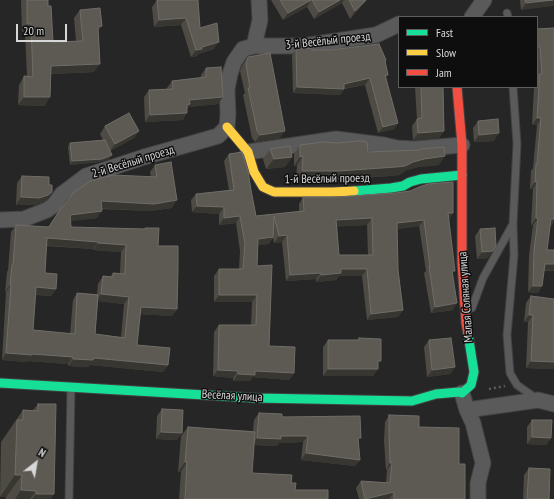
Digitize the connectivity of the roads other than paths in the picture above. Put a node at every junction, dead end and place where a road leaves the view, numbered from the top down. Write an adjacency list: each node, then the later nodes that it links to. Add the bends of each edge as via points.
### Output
1 (259, 0): 5 (street, via 260,20)
2 (484, 0): 3 (street)
3 (473, 16)
4 (398, 24): 5 (street, 3-й Весёлый проезд, via 376,35 303,46)
5 (254, 46): 8 (street, via 243,49 234,62 227,89)
6 (457, 88): 9 (street, Малая Соляная улица)
7 (513, 88): 13 (lane, via 517,144)
8 (227, 126): 10 (street, 1-й Весёлый проезд); 12 (street, 2-й Весёлый проезд, via 218,136 86,176 62,194 47,210 24,219)
9 (462, 144): 10 (street, via 414,149 336,139); 11 (street, Малая Соляная улица)
10 (248, 152): 11 (street, 1-й Весёлый проезд, via 254,172 263,187 274,192 333,192 391,188 421,179)
11 (462, 176): 14 (street, Малая Соляная улица, via 462,263)
12 (0, 220)
13 (513, 224): 14 (lane, via 483,278); 18 (lane, via 514,255 507,335 510,373 517,385)
14 (466, 323): 17 (street, Малая Соляная улица, via 474,372 472,385)
15 (0, 383): 16 (street, Весёлая улица)
16 (71, 387): 17 (street, Весёлая улица, via 256,398 405,401 436,394); 21 (lane)
17 (462, 393): 20 (street)
18 (538, 400): 19 (street); 20 (street)
19 (554, 404)
20 (467, 410): 22 (street, via 483,463 478,483)
21 (69, 499)
22 (478, 499)

